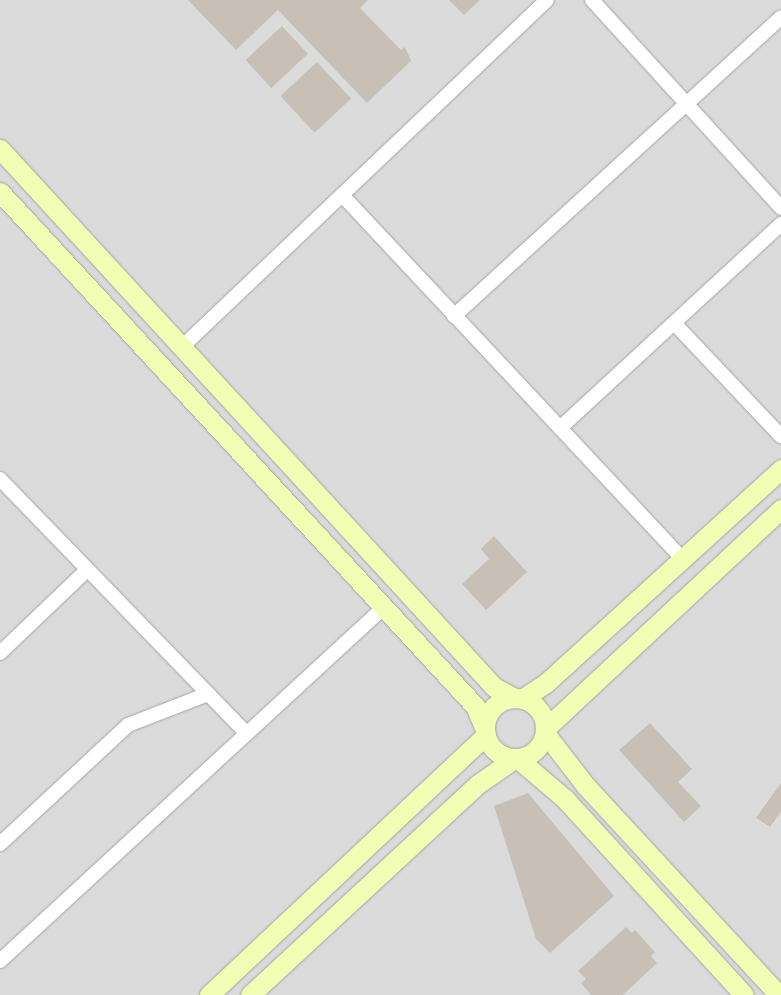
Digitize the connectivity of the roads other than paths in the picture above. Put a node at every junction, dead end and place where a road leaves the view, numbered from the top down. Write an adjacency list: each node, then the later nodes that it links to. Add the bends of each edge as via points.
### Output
1 (547, 0): 7 (street)
2 (592, 0): 4 (street)
3 (781, 17): 4 (street)
4 (686, 103): 8 (street); 10 (street)
5 (0, 149): 12 (street)
6 (0, 192): 13 (street)
7 (342, 195): 10 (street); 12 (street)
8 (781, 208)
9 (781, 224): 11 (street)
10 (454, 316): 14 (street)
11 (674, 323): 14 (street); 15 (street)
12 (183, 346): 13 (street); 24 (street, via 494,687)
13 (160, 366): 21 (street)
14 (560, 428): 19 (street)
15 (781, 436)
16 (781, 469): 19 (street)
17 (0, 479): 20 (street)
18 (781, 509): 25 (street)
19 (683, 560): 24 (street, via 546,683)
20 (87, 570): 22 (street); 23 (street)
21 (382, 609): 26 (street, via 475,706); 27 (street)
22 (0, 654)
23 (208, 694): 27 (street); 29 (street, via 128,725)
24 (518, 698): 25 (street, via 539,709); 26 (street, via 497,704)
25 (545, 730): 28 (street, via 536,750); 34 (street, via 585,784)
26 (485, 732): 28 (street, via 498,754); 31 (street)
27 (246, 733): 30 (street)
28 (516, 759): 32 (street, via 478,784); 33 (street, via 565,799)
29 (0, 844)
30 (0, 961)
31 (208, 995)
32 (250, 995)
33 (744, 995)
34 (779, 995)

